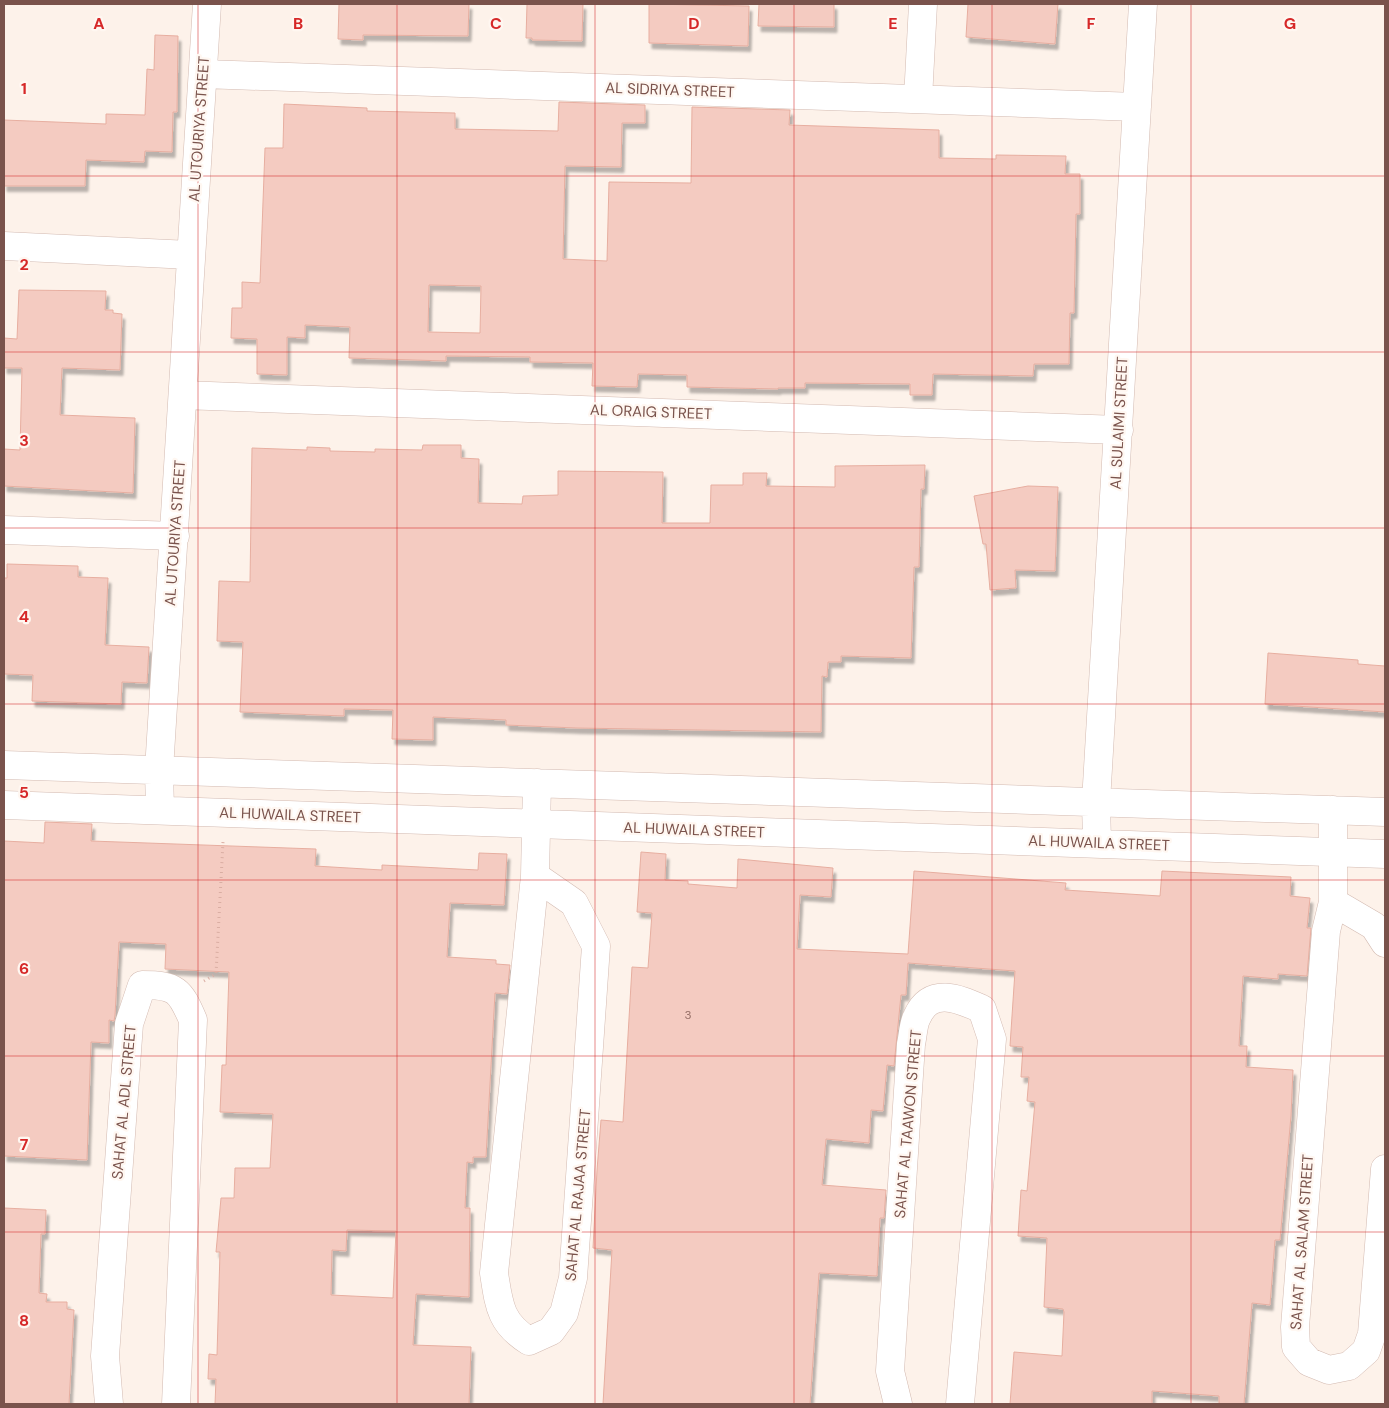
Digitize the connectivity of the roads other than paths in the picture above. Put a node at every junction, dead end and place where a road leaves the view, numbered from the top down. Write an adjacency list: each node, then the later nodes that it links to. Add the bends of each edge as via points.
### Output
1 (207, 4): 4 (street, AL UTOURIYA STREET)
2 (923, 4): 5 (street)
3 (1142, 4): 6 (street, AL SULAIMI STREET)
4 (202, 74): 5 (street, AL SIDRIYA STREET); 8 (street, AL UTOURIYA STREET)
5 (918, 99): 6 (street, AL SIDRIYA STREET)
6 (1137, 107): 10 (street, AL SULAIMI STREET)
7 (4, 246): 8 (street)
8 (190, 255): 9 (street, AL UTOURIYA STREET)
9 (183, 395): 10 (street, AL ORAIG STREET); 12 (street, AL UTOURIYA STREET)
10 (1119, 430): 16 (street, AL SULAIMI STREET)
11 (4, 530): 12 (street)
12 (175, 536): 14 (street, AL UTOURIYA STREET)
13 (4, 764): 14 (street)
14 (159, 770): 15 (street); 18 (street, AL UTOURIYA STREET)
15 (536, 783): 16 (street); 21 (street, SAHAT AL RAJAA STREET)
16 (1096, 802): 19 (street); 22 (street, AL SULAIMI STREET)
17 (4, 805): 18 (street, AL HUWAILA STREET)
18 (160, 810): 21 (street, AL HUWAILA STREET)
19 (1333, 810): 20 (street); 23 (street, SAHAT AL SALAM STREET)
20 (1385, 812)
21 (537, 825): 22 (street, AL HUWAILA STREET); 25 (street, SAHAT AL RAJAA STREET)
22 (1097, 842): 23 (street, AL HUWAILA STREET)
23 (1334, 852): 24 (street, AL HUWAILA STREET); 26 (street, SAHAT AL SALAM STREET)
24 (1385, 854)
25 (535, 876): 25 (street, SAHAT AL RAJAA STREET, via 494,1273 500,1311 514,1332 529,1341 551,1331 564,1313 573,1278 596,946 574,903)
26 (1333, 902): 27 (street, via 1374,926); 28 (street, SAHAT AL SALAM STREET, via 1326,931 1296,1327 1296,1347 1309,1362 1329,1370 1349,1366 1366,1351 1372,1334)
27 (1385, 942)
28 (1385, 1169)
29 (110, 1404): 30 (street, SAHAT AL ADL STREET, via 105,1356 129,1024 142,985 162,985 182,995 193,1020)
30 (176, 1404)
31 (898, 1404): 32 (street, SAHAT AL TAAWON STREET, via 890,1371 911,1044 917,1017 926,1004 945,996 982,1009 992,1039)
32 (960, 1404)

